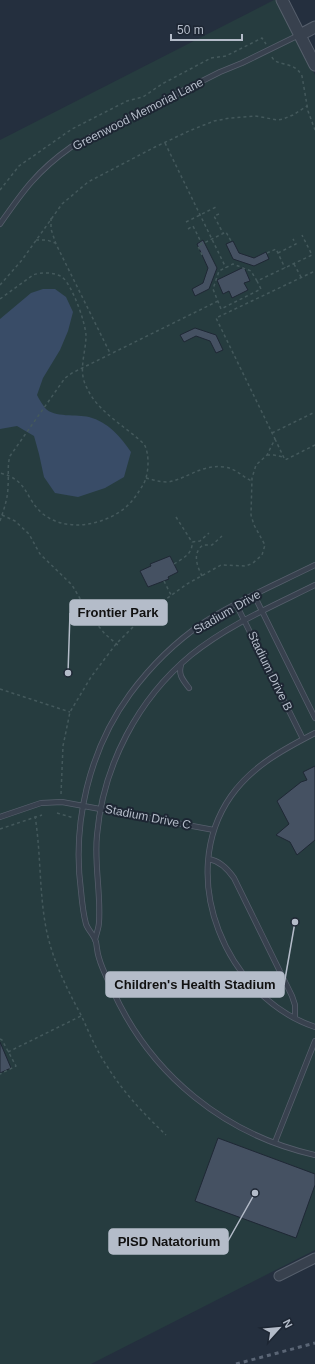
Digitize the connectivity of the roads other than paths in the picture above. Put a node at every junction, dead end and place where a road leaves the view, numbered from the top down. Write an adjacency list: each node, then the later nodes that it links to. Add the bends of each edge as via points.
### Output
1 (282, 0): 3 (street)
2 (315, 27): 3 (street)
3 (300, 35): 4 (street); 5 (lane, Greenwood Memorial Lane, via 213,75 71,147 36,176)
4 (315, 65)
5 (0, 224)
6 (315, 565): 8 (lane, Stadium Drive)
7 (315, 585): 10 (lane, Stadium Drive)
8 (254, 595): 9 (lane, Stadium Drive); 10 (lane, Stadium Drive B)
9 (236, 604): 11 (lane, Stadium Drive B); 17 (lane, Stadium Drive, via 203,623 177,643 137,685 119,710 102,745 89,779)
10 (263, 612): 11 (lane, Stadium Drive); 14 (lane, Stadium Drive B)
11 (245, 621): 12 (lane, Stadium Drive, via 204,646); 16 (lane, Stadium Drive B)
12 (181, 664): 13 (lane, via 180,676); 18 (lane, Stadium Drive, via 158,686 129,730 111,770)
13 (189, 688)
14 (315, 718)
15 (315, 733): 16 (lane)
16 (303, 739): 20 (lane, via 252,773 232,795)
17 (83, 805): 18 (lane, Stadium Drive C); 19 (lane, via 41,803); 22 (lane, Stadium Drive, via 79,835 79,873 86,925)
18 (100, 808): 20 (lane, Stadium Drive C); 22 (lane, Stadium Drive, via 96,851 99,923)
19 (0, 817)
20 (214, 830): 21 (lane)
21 (209, 859): 23 (lane, via 226,867 234,878 292,996); 23 (lane, via 208,887 213,915 224,943 254,988)
22 (95, 940): 26 (lane, Stadium Drive, via 99,958 117,1000 134,1030 156,1060 176,1081 211,1110 254,1134)
23 (295, 1017): 24 (lane)
24 (315, 1027)
25 (315, 1041): 26 (lane)
26 (275, 1142): 27 (lane, Stadium Drive)
27 (315, 1155)
28 (315, 1258): 29 (street)
29 (279, 1276)

